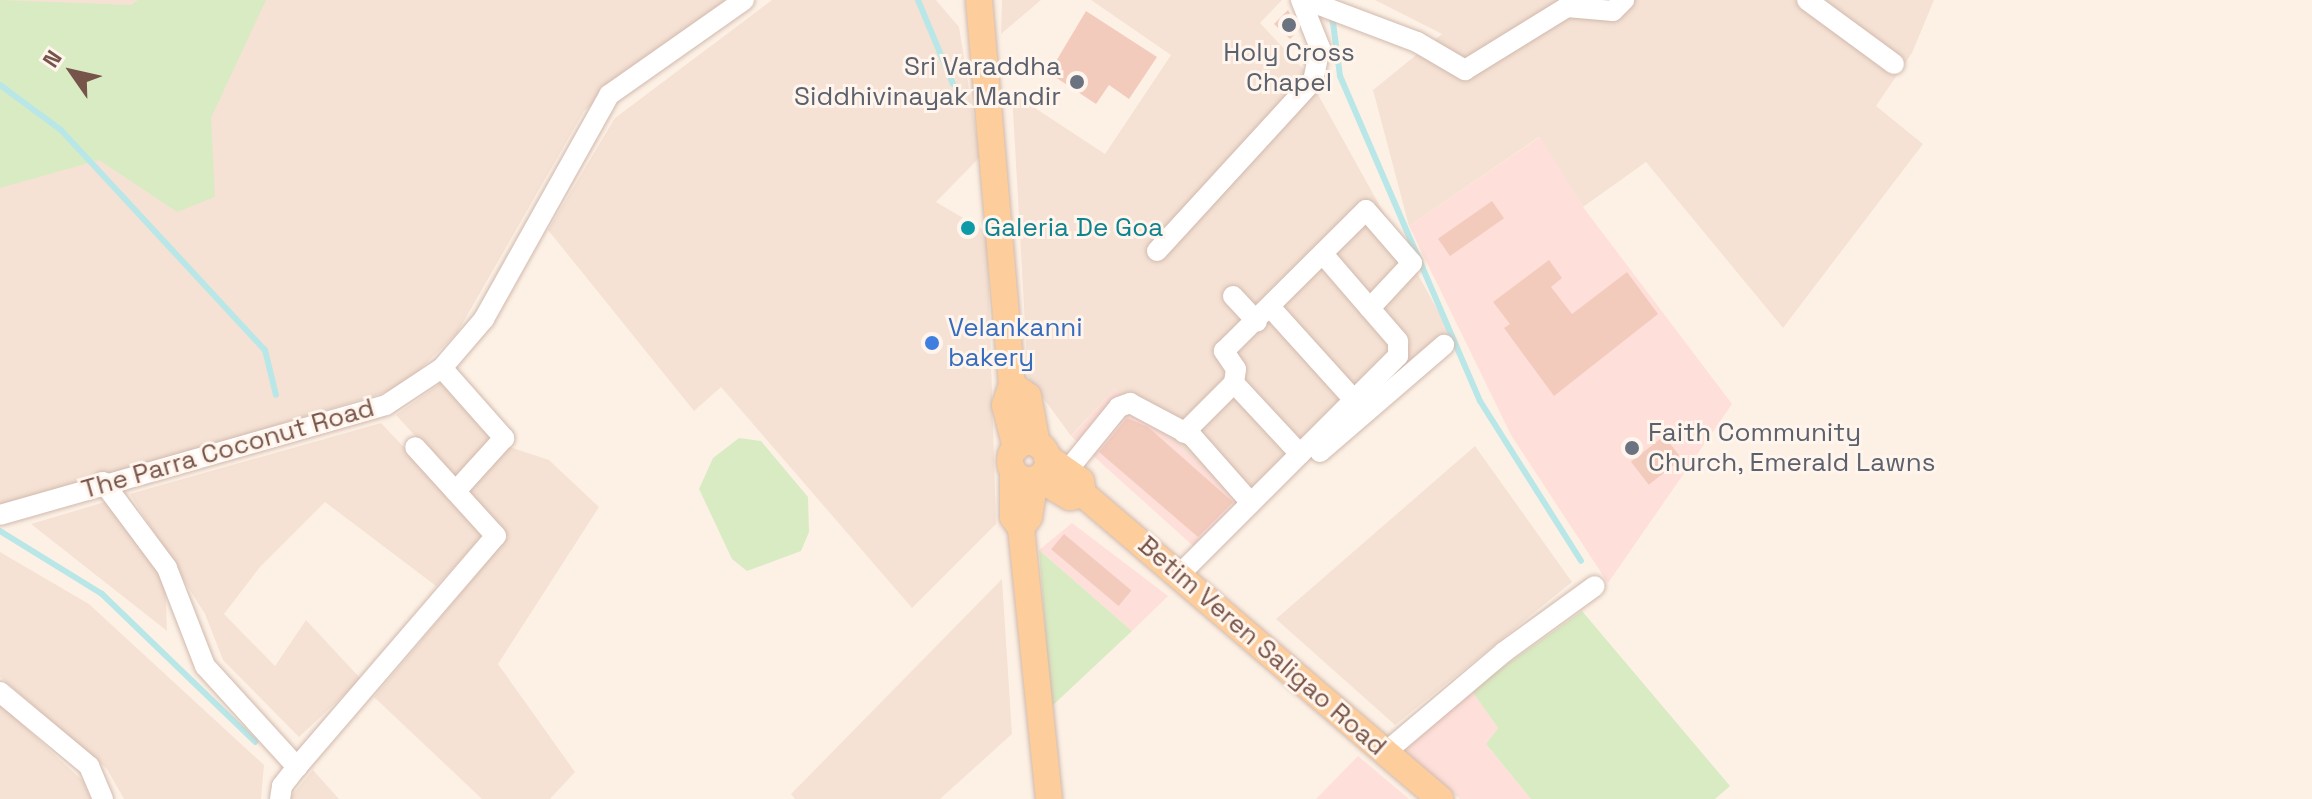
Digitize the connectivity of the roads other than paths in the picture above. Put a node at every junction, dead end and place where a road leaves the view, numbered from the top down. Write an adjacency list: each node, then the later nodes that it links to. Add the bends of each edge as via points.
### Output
1 (744, 0): 13 (street, The Parra Coconut Road, via 609,95 484,319)
2 (979, 0): 19 (main road, via 1012,385 1005,405)
3 (1303, 0): 4 (street, via 1417,42 1465,70 1567,7 1613,11); 7 (street, via 1320,48 1313,81)
4 (1624, 0)
5 (1807, 0): 6 (street)
6 (1894, 64)
7 (1157, 251)
8 (1323, 254): 10 (street); 10 (street, via 1366,210 1409,255 1410,270); 11 (street)
9 (1233, 296): 11 (street)
10 (1370, 308): 15 (street, via 1400,348)
11 (1264, 315): 14 (street, via 1224,351 1236,369); 15 (street)
12 (1444, 345): 24 (street)
13 (442, 368): 20 (street, The Parra Coconut Road, via 386,405); 21 (street, via 504,438)
14 (1234, 383): 16 (street); 18 (street)
15 (1354, 400): 18 (street)
16 (1184, 433): 19 (street, via 1124,404); 22 (street)
17 (415, 447): 21 (street)
18 (1300, 454): 22 (street)
19 (1036, 464): 24 (main road, Betim Veren Saligao Road, via 1070,497 1083,494); 31 (main road, via 1029,517 1021,528)
20 (103, 482): 23 (street, The Parra Coconut Road); 28 (street, via 167,568 205,666)
21 (456, 491): 28 (street, via 496,536)
22 (1251, 503): 24 (street)
23 (0, 515)
24 (1184, 576): 27 (main road, Betim Veren Saligao Road)
25 (1595, 586): 27 (street, via 1504,652)
26 (0, 692): 29 (street, via 89,766)
27 (1386, 752): 32 (main road, Betim Veren Saligao Road)
28 (297, 767): 30 (street, via 282,786)
29 (103, 799)
30 (280, 799)
31 (1049, 799)
32 (1440, 799)

